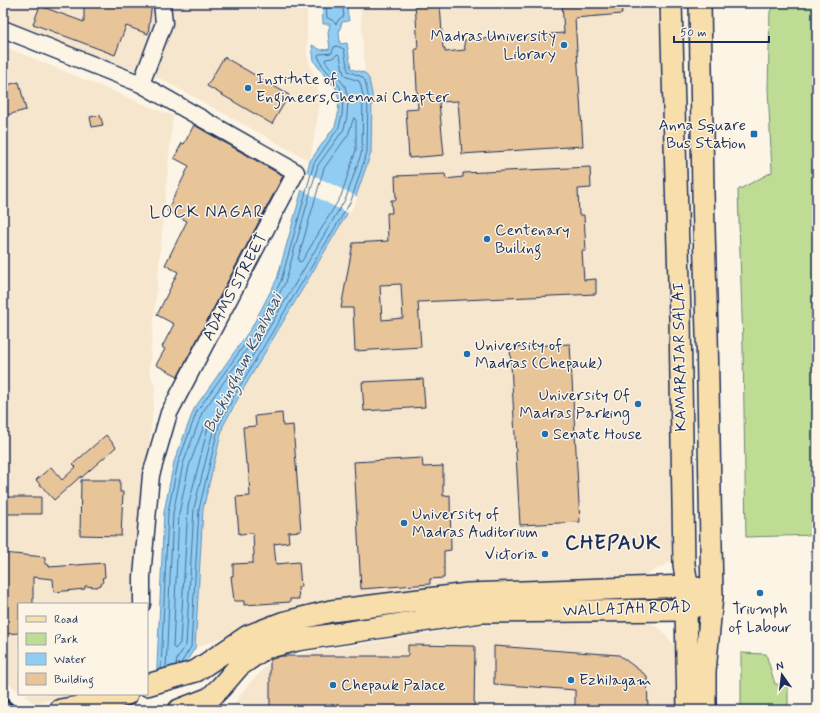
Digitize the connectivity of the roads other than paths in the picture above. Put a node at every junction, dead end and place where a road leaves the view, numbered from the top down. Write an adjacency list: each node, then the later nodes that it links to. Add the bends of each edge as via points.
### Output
1 (162, 3): 5 (street, via 164,23)
2 (671, 3): 6 (main road, KAMARAJAR SALAI, via 684,564)
3 (700, 3): 7 (main road, KAMARAJAR SALAI)
4 (3, 29): 5 (street, ADAMS STREET)
5 (140, 84): 8 (street, ADAMS STREET, via 296,172 169,413 151,474)
6 (687, 586): 7 (main road, WALLAJAH ROAD, via 705,590); 9 (main road, KAMARAJAR SALAI); 10 (main road, WALLAJAH ROAD, via 468,594 331,611 282,623 248,636 196,671)
7 (712, 596): 9 (main road, WALLAJAH ROAD, via 707,602); 15 (main road, KAMARAJAR SALAI, via 705,672)
8 (142, 603)
9 (686, 610): 12 (main road, WALLAJAH ROAD, via 481,612 297,640 265,648 239,666 210,698); 14 (main road, KAMARAJAR SALAI)
10 (148, 685)
11 (125, 700): 13 (main road)
12 (195, 706)
13 (60, 710)
14 (688, 710)
15 (705, 710)

